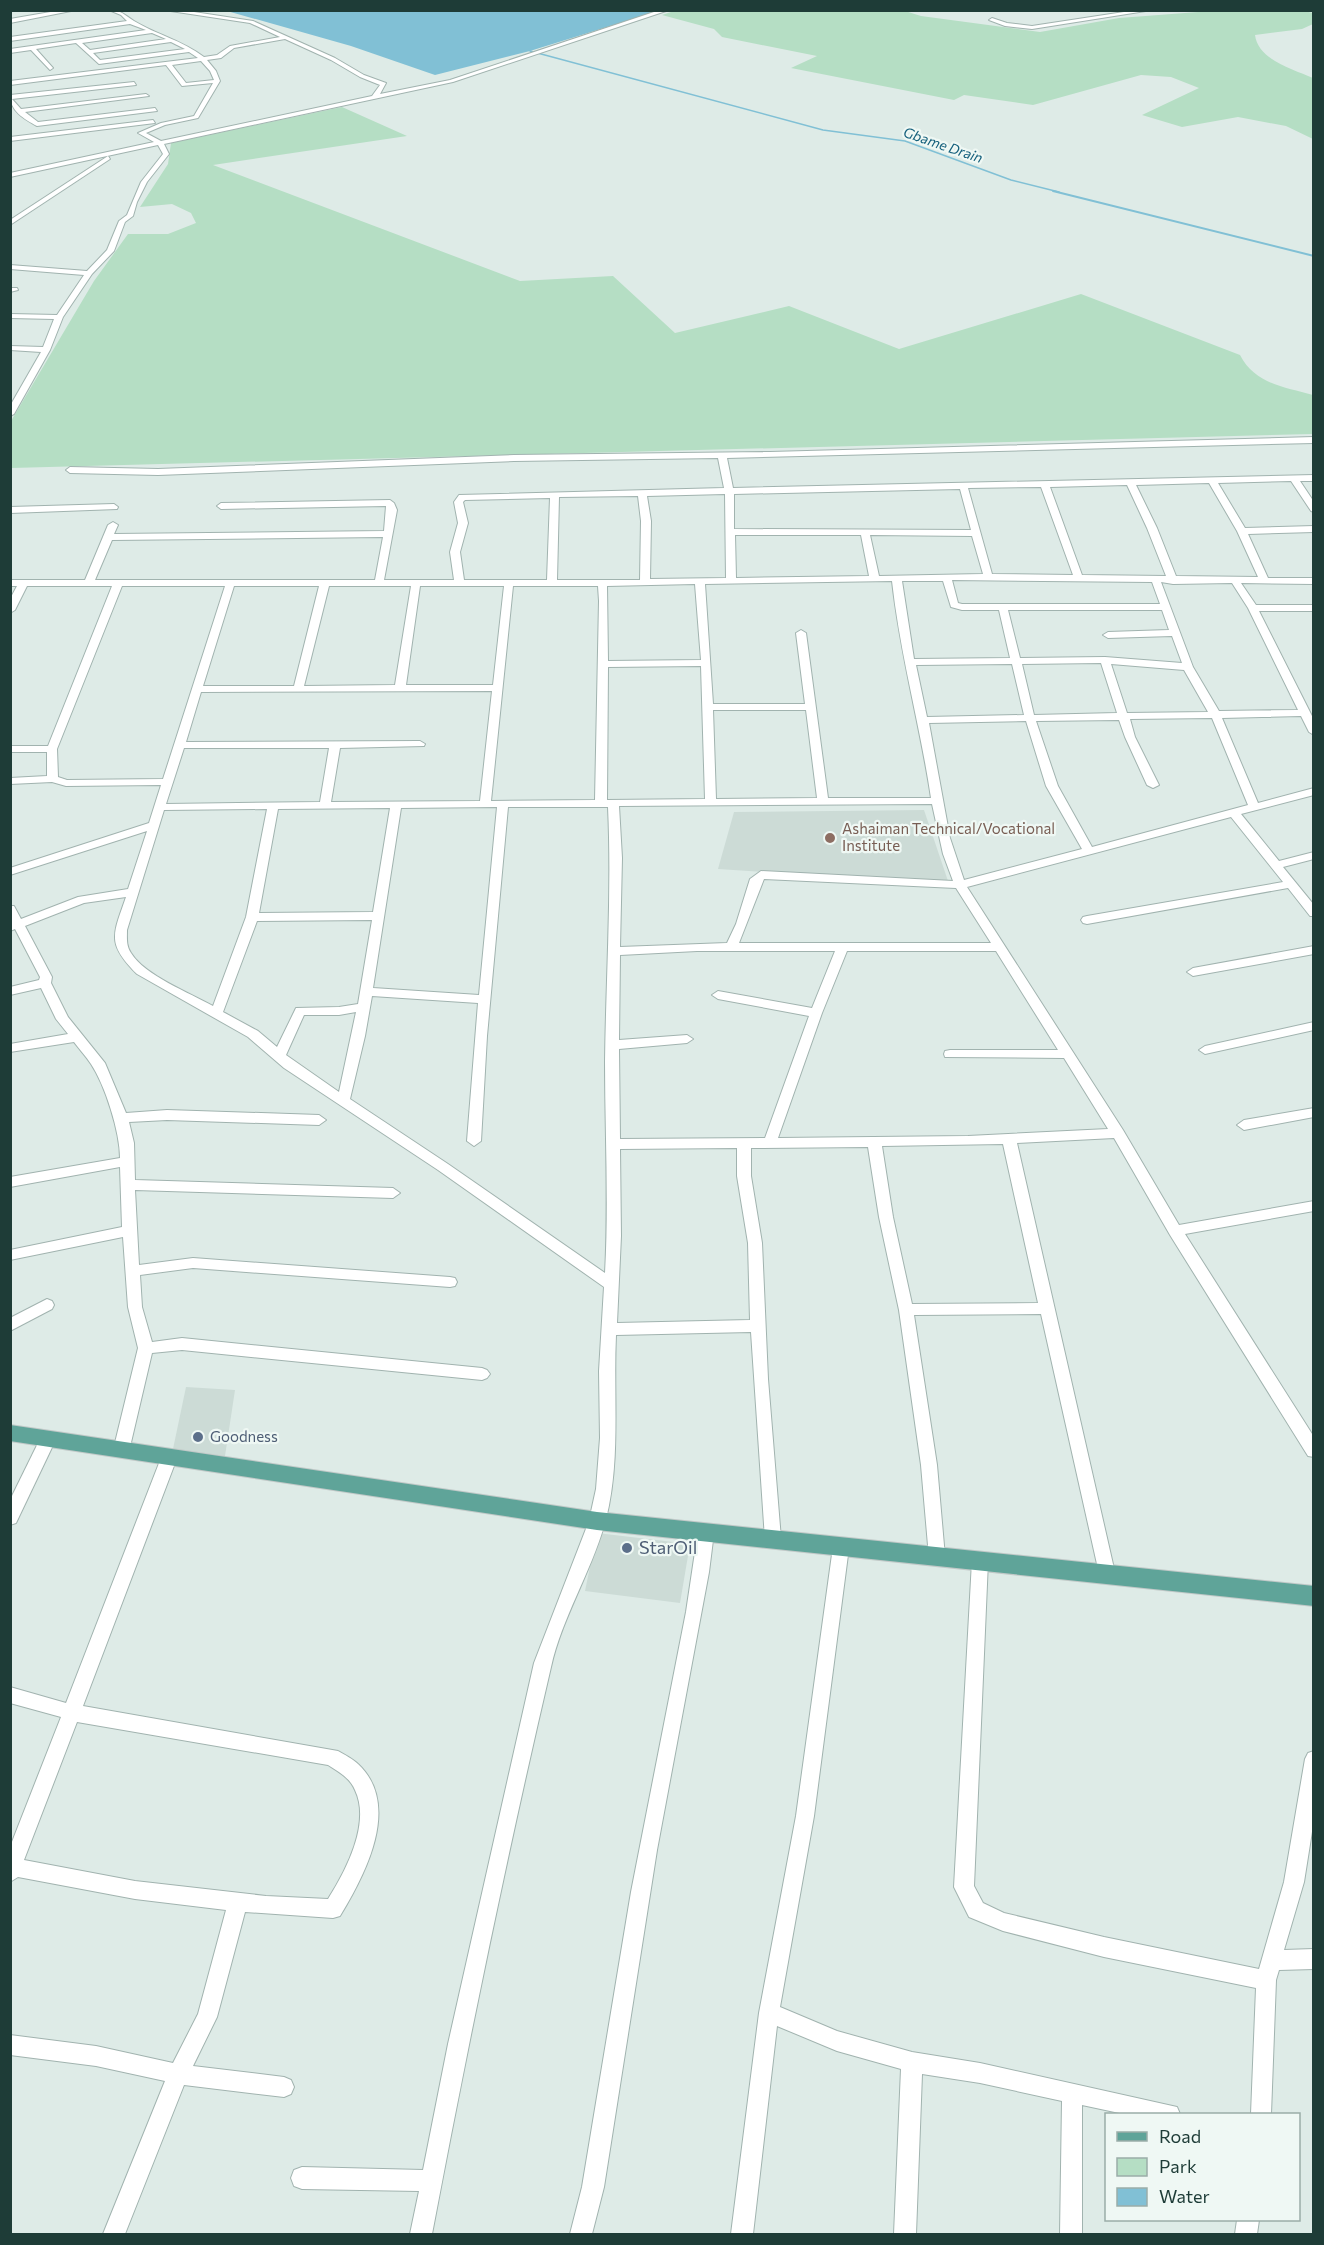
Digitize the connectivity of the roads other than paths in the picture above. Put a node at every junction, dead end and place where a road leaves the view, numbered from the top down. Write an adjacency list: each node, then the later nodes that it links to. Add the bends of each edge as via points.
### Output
1 (74, 10): 8 (street)
2 (111, 10): 9 (street)
3 (166, 10): 12 (street, via 251,22)
4 (667, 10): 30 (street, via 451,81)
5 (1150, 10): 6 (street)
6 (1121, 12): 7 (street, via 1046,28 1011,26)
7 (992, 20)
8 (10, 21)
9 (131, 22): 10 (street); 11 (street)
10 (152, 32): 14 (street); 15 (street)
11 (20, 38): 13 (street); 16 (street)
12 (283, 38): 20 (street, via 232,47 222,56); 30 (street, via 384,84)
13 (10, 39)
14 (171, 40): 17 (street); 19 (street)
15 (78, 42): 16 (street); 19 (street)
16 (30, 48): 18 (street); 22 (street)
17 (190, 50): 19 (street, via 99,62); 20 (street)
18 (10, 51)
19 (88, 51)
20 (201, 60): 21 (street); 25 (street, via 213,69)
21 (169, 65): 23 (street); 25 (street, via 184,85)
22 (50, 68)
23 (123, 70): 24 (street); 27 (street)
24 (50, 79): 26 (street); 28 (street)
25 (217, 81): 34 (street, via 196,117)
26 (10, 83)
27 (135, 84): 28 (street); 29 (street)
28 (57, 92): 31 (street)
29 (146, 96): 32 (street); 33 (street)
30 (374, 98): 36 (street)
31 (10, 99): 33 (street)
32 (155, 110): 33 (street, via 39,124); 34 (street)
33 (18, 111)
34 (162, 122): 35 (street); 36 (street); 37 (street, via 141,133)
35 (10, 139)
36 (169, 142): 37 (street)
37 (160, 143): 38 (street); 42 (street, via 166,154 146,179 130,216 122,221 110,252)
38 (115, 153): 39 (street); 40 (street)
39 (10, 175)
40 (10, 223)
41 (10, 267): 42 (street)
42 (88, 273): 44 (street)
43 (10, 316): 44 (street)
44 (60, 317): 46 (street)
45 (10, 348): 46 (street)
46 (46, 350): 47 (street)
47 (10, 414)
48 (1314, 440): 49 (street)
49 (722, 456): 50 (street, via 514,458 158,472); 57 (street)
50 (70, 470)
51 (1294, 478): 52 (street); 53 (street); 62 (street)
52 (1314, 478)
53 (1212, 480): 54 (street); 67 (street)
54 (1130, 482): 55 (street); 79 (street)
55 (1044, 483): 56 (street); 74 (street)
56 (963, 485): 57 (street); 69 (street)
57 (729, 491): 58 (street); 68 (street)
58 (642, 493): 59 (street); 85 (street, via 646,521)
59 (555, 495): 82 (street, via 462,497 458,502 463,523 455,552); 84 (street)
60 (221, 506): 70 (street, via 390,503)
61 (114, 507): 63 (street)
62 (1314, 508)
63 (10, 510)
64 (113, 525): 71 (street)
65 (1314, 529): 67 (street)
66 (865, 531): 68 (street); 69 (street); 75 (street)
67 (1242, 531): 88 (street)
68 (729, 532): 77 (street)
69 (977, 533): 72 (street)
70 (387, 534): 71 (street); 81 (street)
71 (109, 537): 90 (street)
72 (988, 577): 73 (street); 74 (street)
73 (947, 578): 76 (street); 98 (street, via 954,605)
74 (1079, 579): 78 (street)
75 (875, 580): 76 (street); 77 (street)
76 (897, 580): 106 (street)
77 (731, 581): 86 (street)
78 (1156, 581): 79 (street); 97 (street)
79 (1173, 581): 87 (street)
80 (1314, 581): 88 (street)
81 (379, 582): 92 (street); 93 (street)
82 (459, 582): 83 (street); 93 (street)
83 (509, 582): 84 (street); 112 (street)
84 (552, 582): 94 (street)
85 (645, 582): 86 (street); 94 (street)
86 (700, 582): 107 (street)
87 (1236, 582): 88 (street); 100 (street)
88 (1265, 582)
89 (10, 583): 95 (street)
90 (89, 583): 91 (street); 95 (street)
91 (118, 583): 96 (street); 127 (street)
92 (325, 583): 96 (street); 114 (street)
93 (416, 583): 111 (street)
94 (602, 583): 109 (street)
95 (23, 584): 101 (street)
96 (230, 584): 113 (street)
97 (1167, 607): 98 (street); 103 (street)
98 (1003, 608): 108 (street)
99 (1314, 608): 100 (street)
100 (1253, 609): 117 (street)
101 (10, 610)
102 (801, 633): 116 (street)
103 (1177, 633): 104 (street); 110 (street)
104 (1107, 635)
105 (1105, 660): 108 (street); 110 (street); 119 (street)
106 (909, 662): 108 (street); 121 (street)
107 (706, 663): 109 (street); 115 (street)
108 (1017, 663): 120 (street, via 1019,682)
109 (602, 664): 138 (street)
110 (1188, 667): 118 (street)
111 (400, 688): 112 (street); 114 (street)
112 (498, 688): 136 (street)
113 (196, 689): 114 (street); 123 (street)
114 (298, 689)
115 (708, 707): 116 (street); 134 (street)
116 (809, 707): 135 (street)
117 (1303, 713): 118 (street); 122 (street)
118 (1216, 714): 119 (street); 143 (street)
119 (1124, 717): 120 (street); 131 (street)
120 (1032, 718): 121 (street); 146 (street, via 1049,779)
121 (922, 720): 133 (street)
122 (1314, 732)
123 (181, 744): 125 (street); 130 (street)
124 (420, 744): 125 (street)
125 (335, 746): 139 (street)
126 (10, 749): 127 (street)
127 (52, 749): 128 (street)
128 (53, 779): 129 (street); 130 (street, via 66,783)
129 (10, 781)
130 (167, 782): 141 (street)
131 (1154, 785)
132 (1314, 791): 143 (street)
133 (938, 801): 135 (street); 151 (street, via 948,857)
134 (711, 802): 135 (street); 138 (street)
135 (823, 803)
136 (485, 804): 137 (street); 140 (street)
137 (503, 804): 138 (street); 169 (street)
138 (607, 804): 163 (street)
139 (325, 806): 140 (street); 142 (street)
140 (396, 806): 155 (street)
141 (161, 807): 142 (street); 145 (street)
142 (273, 807): 156 (street)
143 (1254, 807): 144 (street)
144 (1234, 813): 146 (street); 148 (street)
145 (153, 825): 149 (street); 152 (street)
146 (1088, 850): 151 (street)
147 (1314, 855): 148 (street)
148 (1275, 866): 150 (street)
149 (10, 872)
150 (1290, 884): 154 (street); 157 (street)
151 (960, 885): 159 (street, via 761,874); 160 (street)
152 (133, 892): 158 (street, via 82,900); 171 (street, via 121,930 126,956 154,980)
153 (10, 909): 158 (street)
154 (1314, 913)
155 (380, 916): 156 (street); 167 (street)
156 (252, 917): 171 (street)
157 (1087, 920)
158 (15, 926): 165 (street, via 37,957)
159 (731, 947): 161 (street); 163 (street)
160 (998, 947): 161 (street); 180 (street)
161 (842, 948): 172 (street)
162 (1314, 950): 164 (street)
163 (615, 951): 176 (street)
164 (1193, 972)
165 (45, 983): 166 (street); 174 (street)
166 (10, 992)
167 (365, 992): 169 (street); 170 (street)
168 (718, 994): 172 (street)
169 (486, 999): 189 (street)
170 (363, 1006): 181 (street, via 339,1011 300,1011); 182 (street)
171 (217, 1012): 181 (street)
172 (816, 1013): 190 (street)
173 (1314, 1026): 178 (street)
174 (75, 1037): 177 (street); 184 (street, via 98,1063)
175 (687, 1039): 176 (street)
176 (613, 1045): 193 (street)
177 (10, 1048)
178 (1204, 1050)
179 (950, 1054): 180 (street)
180 (1067, 1054): 187 (street)
181 (279, 1056): 182 (street)
182 (343, 1102): 204 (street)
183 (1314, 1112): 186 (street)
184 (121, 1118): 185 (street, via 167,1114); 194 (street)
185 (319, 1120)
186 (1244, 1125)
187 (1118, 1133): 188 (street); 200 (street)
188 (1010, 1140): 191 (street); 206 (street)
189 (474, 1141)
190 (770, 1142): 191 (street); 192 (street)
191 (874, 1142): 207 (street)
192 (744, 1143): 193 (street); 209 (street, via 744,1176 756,1243)
193 (614, 1144): 204 (street)
194 (128, 1161): 195 (street); 196 (street)
195 (10, 1182)
196 (128, 1185): 197 (street); 199 (street)
197 (393, 1193)
198 (1314, 1206): 200 (street)
199 (129, 1231): 201 (street); 202 (street)
200 (1175, 1231): 216 (street)
201 (10, 1255)
202 (132, 1271): 203 (street, via 193,1263); 211 (street, via 135,1307)
203 (450, 1282)
204 (612, 1285): 210 (street)
205 (47, 1305): 208 (street)
206 (1046, 1308): 207 (street); 225 (street)
207 (906, 1310): 223 (street, via 929,1465)
208 (10, 1325)
209 (758, 1326): 210 (street); 221 (street)
210 (608, 1329): 219 (street, via 608,1438)
211 (147, 1348): 212 (street, via 182,1344); 215 (street)
212 (482, 1374)
213 (10, 1433): 214 (main road)
214 (48, 1439): 215 (main road); 218 (street)
215 (121, 1451): 217 (main road)
216 (1314, 1451)
217 (169, 1458): 219 (main road); 228 (street)
218 (10, 1518)
219 (597, 1521): 220 (main road); 244 (street, via 541,1674)
220 (706, 1532): 221 (main road); 247 (street, via 702,1574 648,1850)
221 (773, 1539): 222 (main road)
222 (842, 1547): 223 (main road); 235 (street, via 805,1816)
223 (937, 1557): 224 (main road)
224 (980, 1561): 225 (main road); 234 (street, via 964,1887 976,1910 1003,1922 1104,1947)
225 (1107, 1573): 226 (main road)
226 (1314, 1596)
227 (10, 1695): 228 (street)
228 (74, 1713): 230 (street); 231 (street, via 332,1757 354,1771 369,1798 371,1815 354,1873 333,1909)
229 (1314, 1759): 233 (street, via 1294,1882)
230 (12, 1870): 231 (street)
231 (238, 1902): 238 (street, via 207,2017)
232 (1314, 1959): 233 (street)
233 (1272, 1960): 234 (street)
234 (1266, 1980): 242 (street)
235 (769, 2013): 237 (street, via 837,2041); 248 (street)
236 (10, 2045): 238 (street, via 96,2056)
237 (912, 2062): 240 (street); 249 (street)
238 (178, 2074): 239 (street); 245 (street)
239 (284, 2087)
240 (1072, 2093): 241 (street); 250 (street)
241 (1161, 2113)
242 (1261, 2113)
243 (302, 2178): 244 (street)
244 (430, 2181): 246 (street)
245 (114, 2235)
246 (421, 2235)
247 (581, 2235)
248 (742, 2235)
249 (905, 2235)
250 (1071, 2235)

